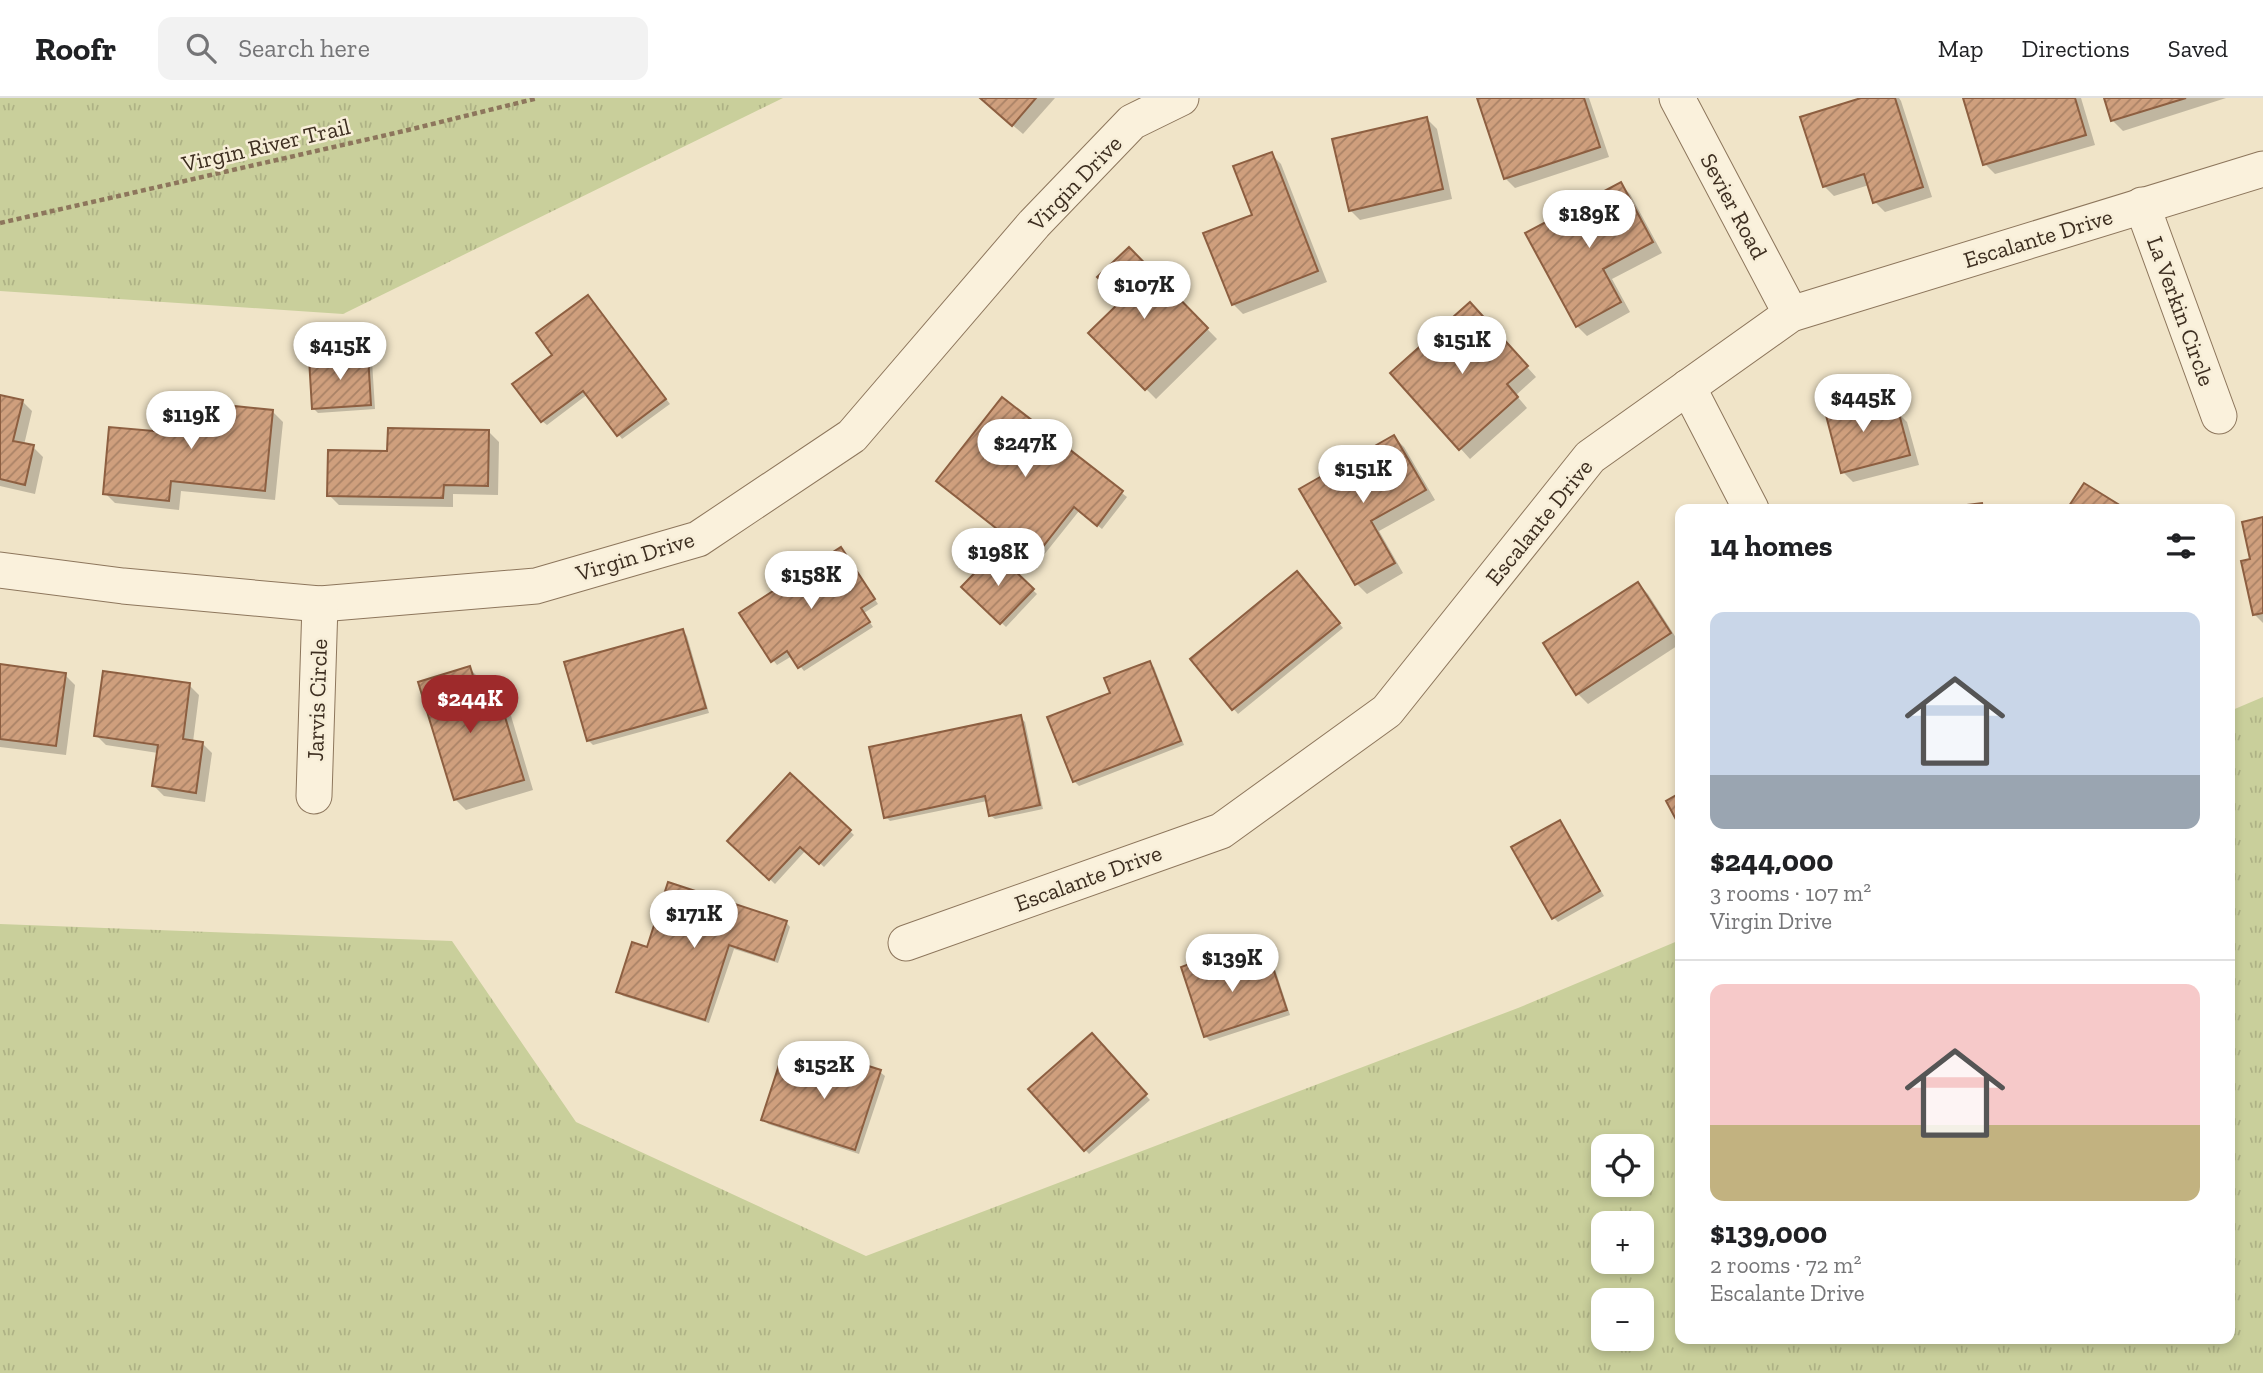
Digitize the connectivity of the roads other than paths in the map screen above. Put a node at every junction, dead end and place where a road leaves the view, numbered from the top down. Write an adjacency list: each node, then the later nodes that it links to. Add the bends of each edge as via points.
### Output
1 (1181, 98): 10 (street, Virgin Drive, via 1132,122 1034,224 852,436 698,539 536,586)
2 (1677, 98): 5 (street, Sevier Road)
3 (2263, 169): 4 (street, Escalante Drive)
4 (2142, 205): 5 (street, Escalante Drive); 7 (street, La Verkin Circle)
5 (1791, 314): 6 (street, Escalante Drive)
6 (1688, 387): 8 (street); 12 (street, Escalante Drive, via 1590,457 1387,711 1221,831)
7 (2219, 416)
8 (1748, 504)
9 (0, 570): 10 (street, Virgin Drive)
10 (320, 604): 11 (street, Jarvis Circle)
11 (314, 796)
12 (906, 943)

